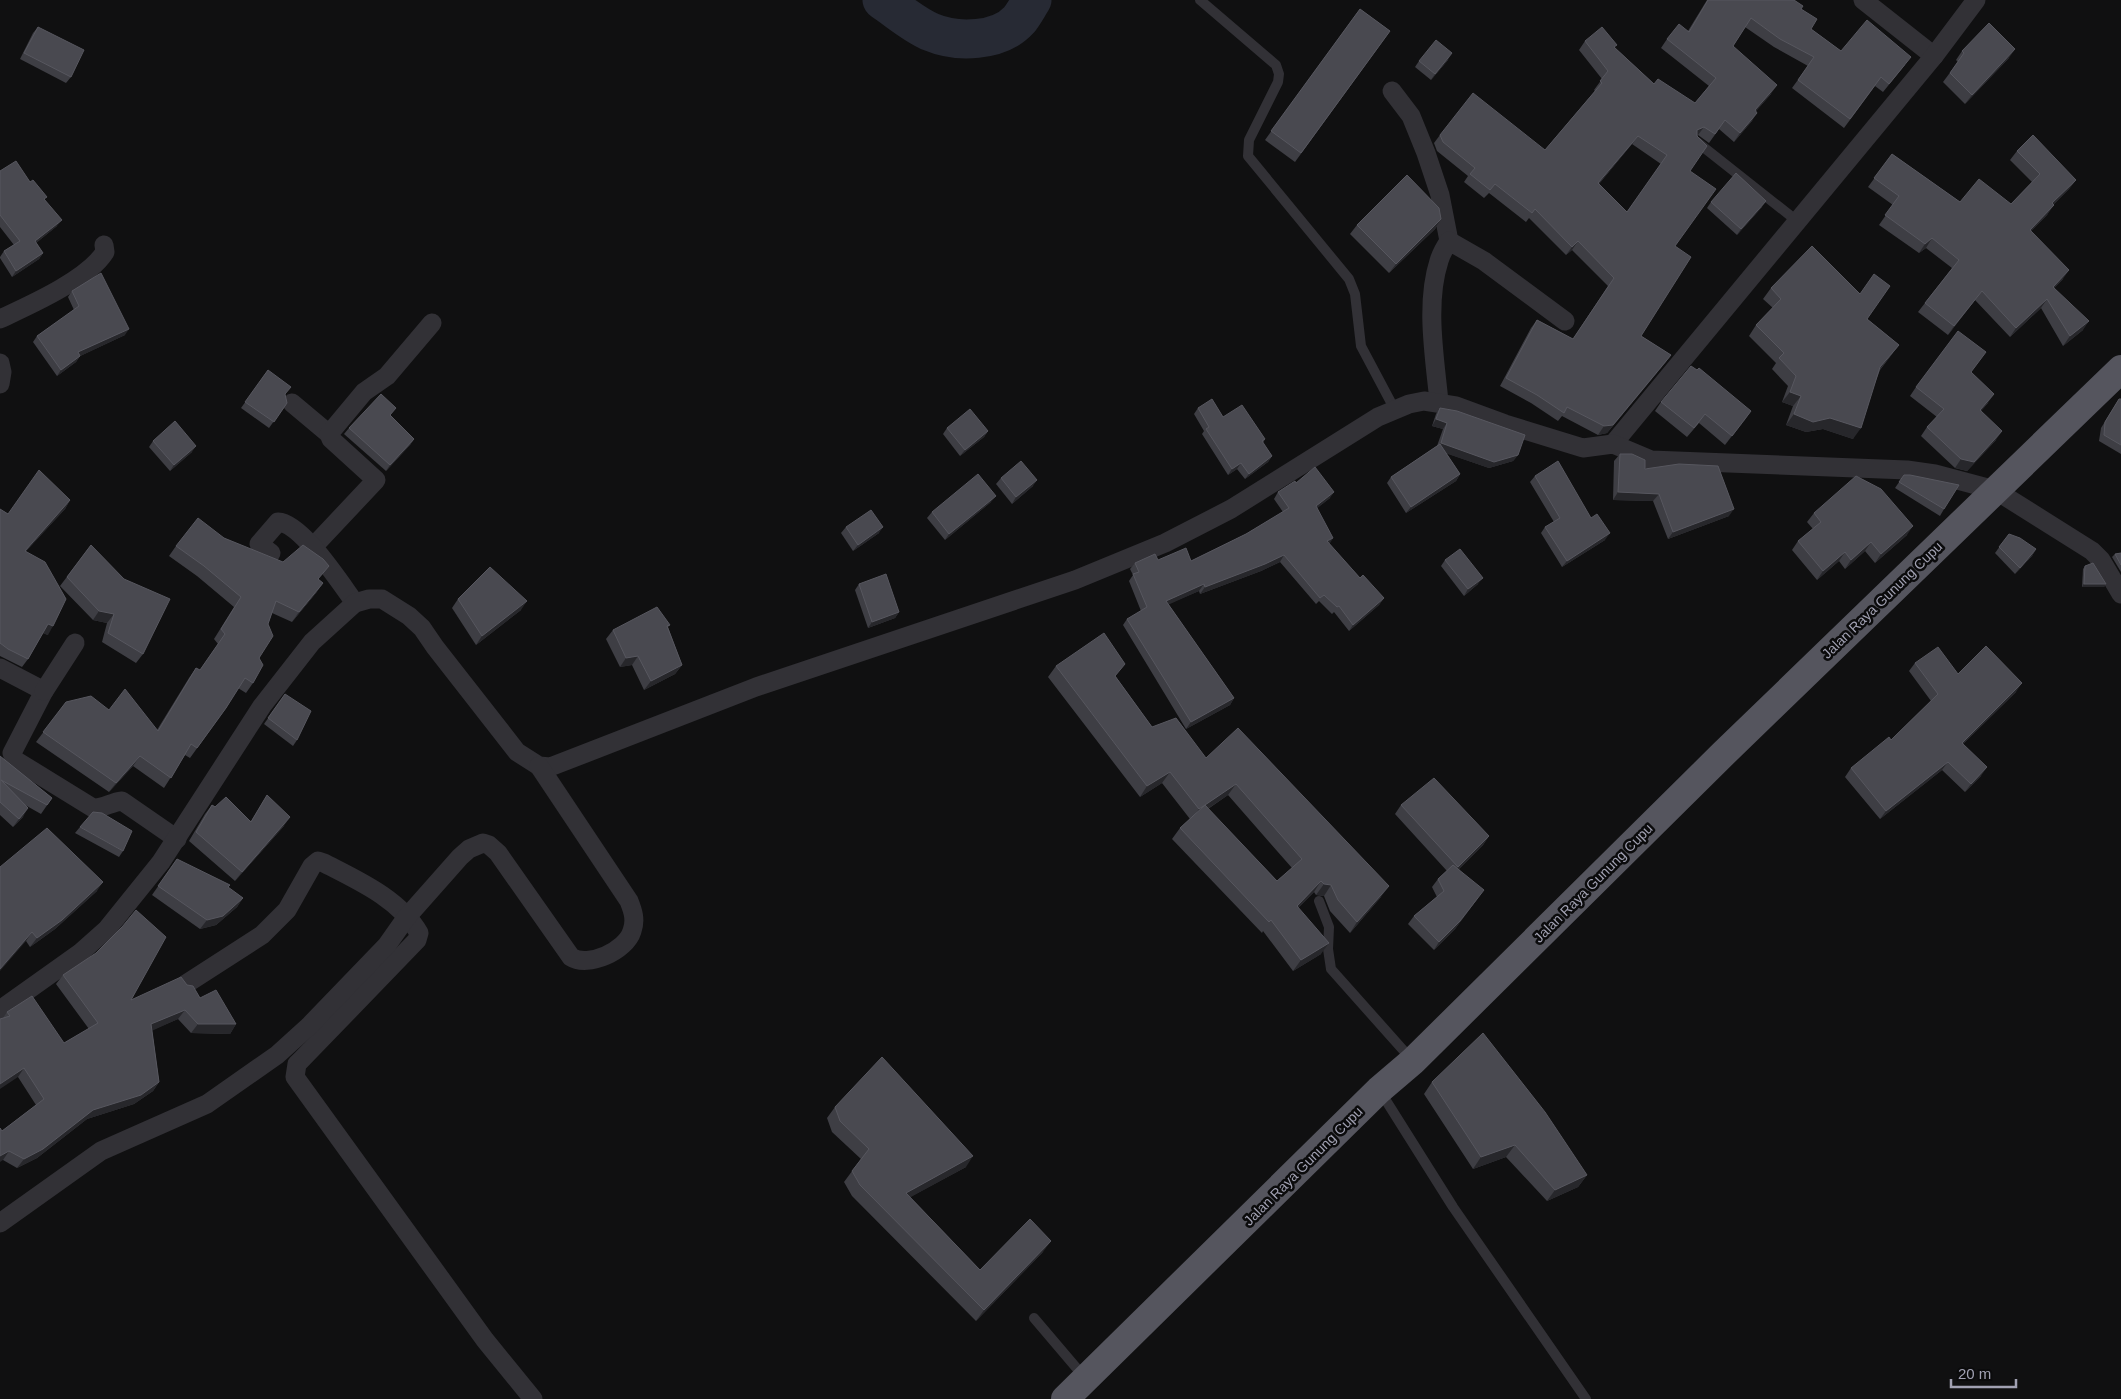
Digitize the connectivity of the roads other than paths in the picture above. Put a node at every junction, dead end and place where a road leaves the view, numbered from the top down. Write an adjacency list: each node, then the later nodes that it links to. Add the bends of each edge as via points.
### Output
1 (1200, 0): 18 (lane, via 1276,65 1278,82 1249,140 1248,156 1349,279 1355,294 1361,346)
2 (1863, 0): 4 (street)
3 (1976, 0): 4 (street)
4 (1934, 56): 7 (street)
5 (1392, 91): 8 (street, via 1411,116 1426,153 1440,196)
6 (1697, 142): 7 (lane)
7 (1797, 221): 20 (street)
8 (1449, 241): 11 (street, via 1484,261); 17 (street, via 1439,260 1434,283 1434,346)
9 (104, 245): 10 (street, via 99,261 78,277)
10 (0, 319)
11 (1565, 321)
12 (432, 323): 19 (street, via 387,376 364,392)
13 (0, 363): 15 (street)
14 (2121, 369): 21 (highway, Jalan Raya Gunung Cupu)
15 (0, 384)
16 (292, 402): 19 (street)
17 (1440, 402): 18 (street, via 1424,401); 20 (street, via 1584,448)
18 (1395, 410): 29 (street, via 1332,444 1231,509 1128,559 1075,580 756,687 560,764)
19 (329, 434): 22 (street, via 331,440 376,480)
20 (1614, 444): 21 (street, via 1651,460 1907,470 1957,478)
21 (1995, 490): 24 (street, via 2092,551); 35 (highway, Jalan Raya Gunung Cupu)
22 (313, 547): 23 (street, via 294,528 278,522 259,544); 25 (street)
23 (271, 553)
24 (2121, 594)
25 (355, 603): 29 (street, via 382,599 410,616 517,752); 30 (street, via 312,642 262,706)
26 (74, 643): 28 (street)
27 (0, 668): 28 (street)
28 (44, 691): 30 (street, via 12,753 15,760 93,808 122,801)
29 (538, 766): 32 (street, via 629,901 634,924 626,942 590,960 571,957 498,853 483,843 460,857)
30 (177, 839): 34 (street, via 107,929 80,953)
31 (1319, 901): 35 (lane, via 1328,928 1331,969)
32 (411, 924): 33 (street, via 372,890 318,861 287,910 262,936); 37 (street, via 277,1055 207,1104 101,1151); 40 (street, via 418,937 415,943 297,1064 295,1077 485,1340)
33 (186, 984)
34 (0, 1010)
35 (1413, 1061): 36 (highway, Jalan Raya Gunung Cupu)
36 (1379, 1090): 39 (highway, Jalan Raya Gunung Cupu); 42 (lane, via 1453,1207)
37 (0, 1223)
38 (1034, 1318): 39 (lane)
39 (1086, 1379): 41 (highway, Jalan Raya Gunung Cupu)
40 (533, 1399)
41 (1066, 1399)
42 (1586, 1399)

